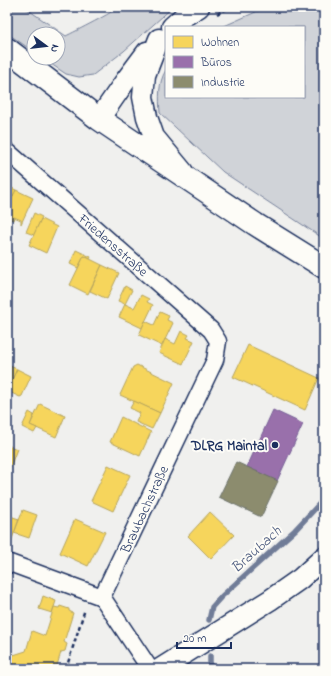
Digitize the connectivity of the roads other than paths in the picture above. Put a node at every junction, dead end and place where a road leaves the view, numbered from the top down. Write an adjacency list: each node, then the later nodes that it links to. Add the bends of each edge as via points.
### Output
1 (199, 7): 2 (street)
2 (174, 26)
3 (165, 34): 6 (street, via 126,80)
4 (165, 35): 8 (street, via 145,75 143,97 154,137)
5 (7, 49): 6 (main road)
6 (99, 119): 8 (main road)
7 (7, 151): 10 (street, Friedensstraße, via 211,330)
8 (192, 182): 9 (main road)
9 (324, 267)
10 (218, 340): 13 (street, Braubachstraße, via 214,360)
11 (324, 558): 15 (street, via 294,584)
12 (7, 562): 13 (street)
13 (96, 595): 14 (street)
14 (150, 669)
15 (160, 669)

